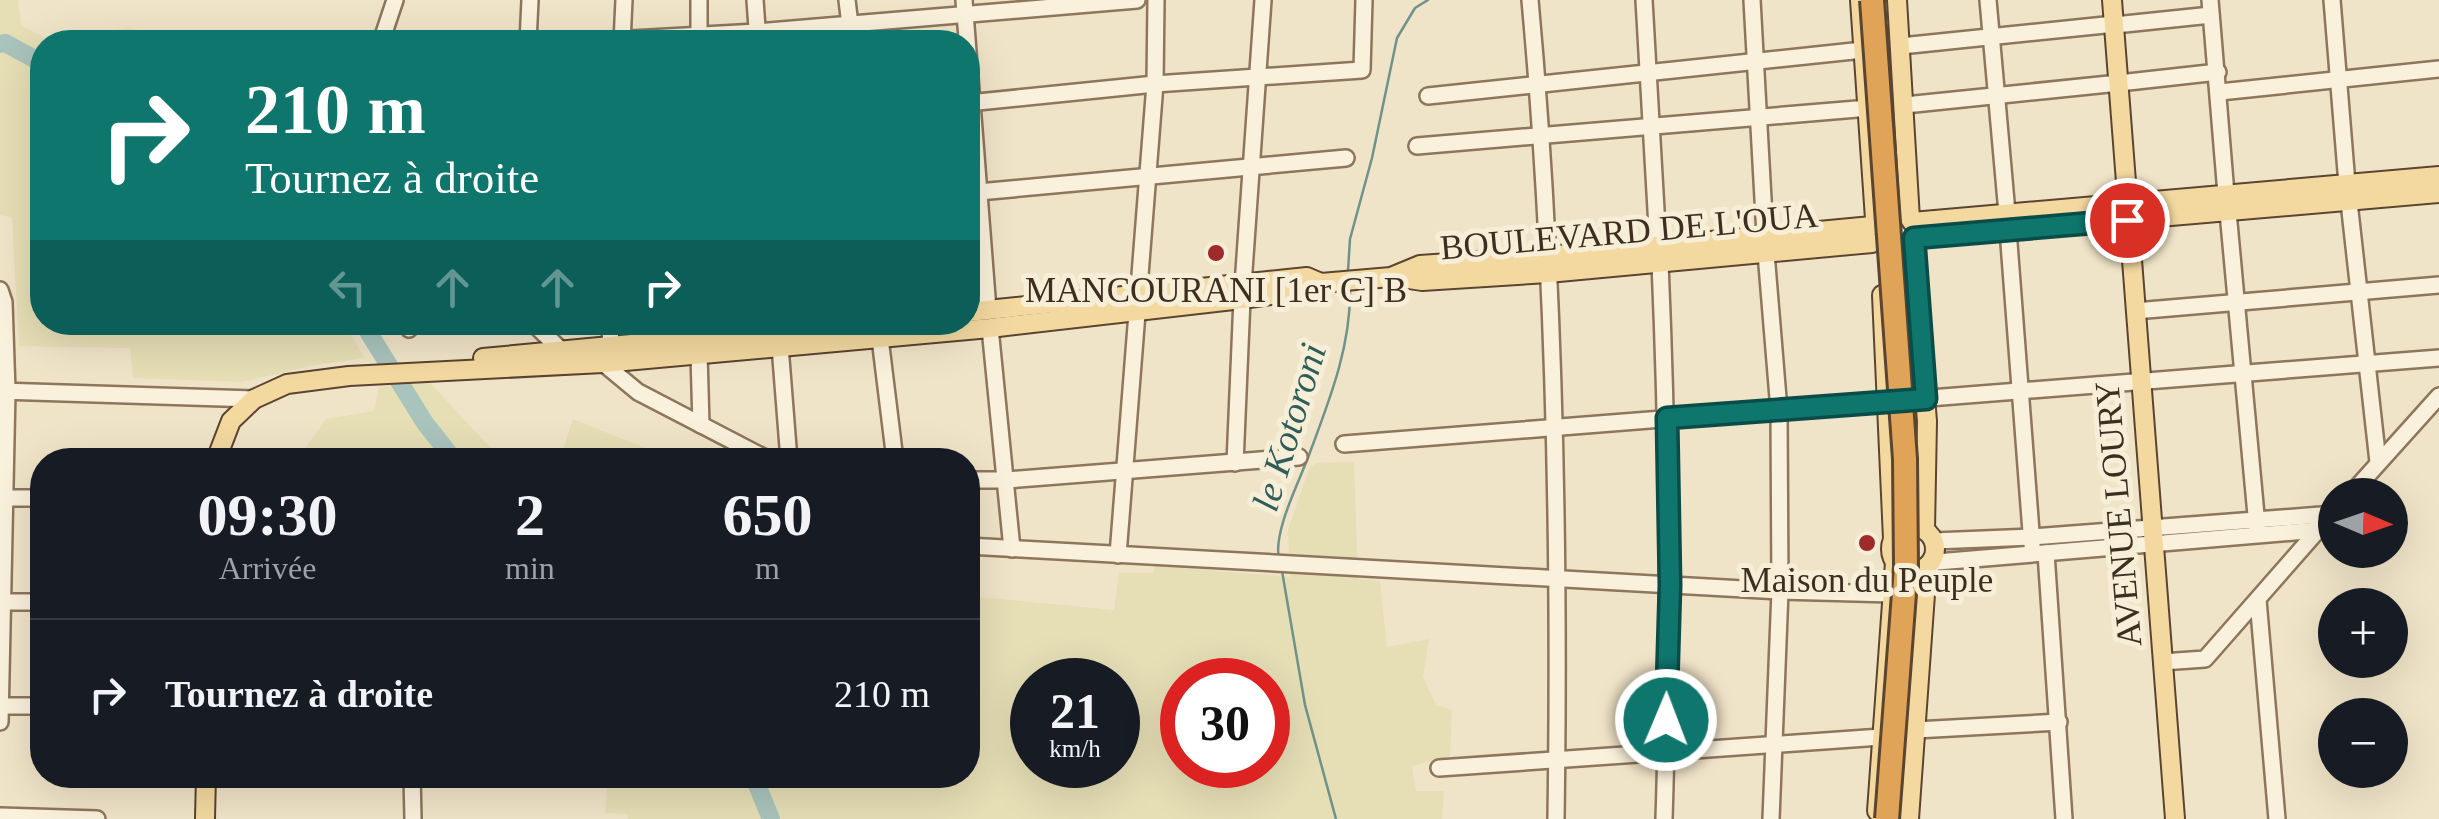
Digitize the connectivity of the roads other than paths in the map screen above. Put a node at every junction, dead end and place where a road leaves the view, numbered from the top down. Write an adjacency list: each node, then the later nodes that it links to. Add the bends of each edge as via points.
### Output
1 (395, 0): 26 (street)
2 (530, 0): 27 (street)
3 (624, 0): 28 (street)
4 (699, 0): 29 (street)
5 (755, 0): 30 (street)
6 (848, 0): 24 (street)
7 (1137, 0): 22 (street)
8 (1156, 0): 44 (street)
9 (1263, 0): 40 (street)
10 (1364, 0): 40 (street, via 1362,70)
11 (1530, 0): 42 (street)
12 (1644, 0): 39 (street)
13 (1752, 0): 36 (street)
14 (1860, 0): 35 (main road)
15 (1872, 0): 157 (highway, bridge, via 1905,458 1906,567)
16 (1884, 0): 158 (highway, via 1919,476)
17 (1897, 0): 34 (main road)
18 (1988, 0): 33 (street)
19 (2102, 0): 25 (main road, AVENUE LOURY)
20 (2112, 0): 25 (main road, AVENUE LOURY)
21 (2332, 0): 41 (street)
22 (965, 7): 24 (street)
23 (2211, 8): 25 (street); 38 (street)
24 (850, 24): 31 (street); 32 (street)
25 (2110, 25): 33 (street); 43 (main road, AVENUE LOURY)
26 (385, 30)
27 (529, 30)
28 (623, 30)
29 (699, 30)
30 (757, 30)
31 (808, 30)
32 (851, 30)
33 (1990, 36): 34 (street); 46 (street)
34 (1900, 46): 49 (main road)
35 (1864, 50): 36 (street); 50 (main road)
36 (1756, 64): 39 (street); 51 (street)
37 (2439, 70): 41 (street)
38 (2218, 72): 43 (street); 45 (street)
39 (1649, 74): 42 (street); 52 (street)
40 (1258, 77): 44 (street); 56 (street)
41 (2338, 80): 45 (street); 60 (street)
42 (1538, 83): 47 (street); 53 (street)
43 (2114, 83): 46 (street); 63 (main road, AVENUE LOURY)
44 (1155, 84): 48 (street); 57 (street)
45 (2220, 92): 62 (street)
46 (1996, 93): 49 (street); 64 (street)
47 (1428, 96)
48 (980, 102)
49 (1905, 105): 65 (main road)
50 (1869, 108): 51 (street); 66 (main road)
51 (1761, 116): 52 (street); 67 (street)
52 (1651, 124): 53 (street); 69 (street)
53 (1541, 134): 54 (street); 70 (street)
54 (1417, 146)
55 (1346, 158): 56 (street)
56 (1251, 165): 57 (street); 73 (street)
57 (1148, 175): 59 (street); 76 (street)
58 (2439, 176): 60 (main road)
59 (980, 192)
60 (2348, 193): 61 (main road); 62 (main road); 74 (street)
61 (2439, 193)
62 (2227, 203): 63 (main road); 75 (street)
63 (2126, 212): 64 (main road); 77 (main road, AVENUE LOURY)
64 (2008, 221): 65 (main road); 94 (street)
65 (1912, 230): 66 (main road, via 1895,255); 66 (main road, via 1894,210); 97 (main road)
66 (1875, 235): 67 (main road); 98 (main road)
67 (1765, 244): 69 (main road); 99 (street)
68 (980, 248): 79 (street)
69 (1659, 254): 70 (main road); 100 (street)
70 (1547, 265): 73 (main road, via 1420,264 1307,290); 102 (street)
71 (2439, 285): 74 (street)
72 (0, 290): 93 (street)
73 (1242, 292): 76 (main road); 110 (street)
74 (2360, 294): 75 (street); 90 (street)
75 (2234, 302): 77 (street); 91 (street)
76 (1139, 303): 79 (main road); 111 (street)
77 (2135, 311): 92 (main road, AVENUE LOURY)
78 (980, 316): 79 (main road)
79 (989, 319): 80 (main road); 114 (street)
80 (980, 320)
81 (543, 335): 88 (street)
82 (609, 335): 87 (street)
83 (748, 335): 86 (main road)
84 (780, 335): 106 (street)
85 (876, 335): 107 (street)
86 (700, 338): 87 (main road); 101 (street)
87 (606, 354): 88 (main road); 101 (street, via 638,392)
88 (563, 358): 96 (main road, via 375,372 287,384)
89 (2439, 358): 90 (street)
90 (2367, 365): 91 (street); 109 (street)
91 (2241, 374): 92 (street); 118 (street)
92 (2140, 383): 94 (street); 121 (main road, AVENUE LOURY)
93 (3, 392): 96 (street); 115 (street)
94 (2020, 392): 97 (street); 124 (street)
95 (2439, 396): 109 (street)
96 (254, 399): 104 (main road, via 231,421)
97 (1926, 399): 98 (street); 120 (main road)
98 (1889, 402): 99 (street); 122 (main road)
99 (1779, 410): 100 (street); 131 (street)
100 (1667, 418): 102 (street); 130 (street)
101 (701, 425): 105 (street)
102 (1554, 425): 103 (street); 129 (street)
103 (1344, 444)
104 (221, 448)
105 (746, 448)
106 (788, 448)
107 (893, 448)
108 (1299, 457): 110 (street)
109 (2378, 462): 112 (street)
110 (1235, 463): 111 (street)
111 (1126, 472): 114 (street); 126 (street)
112 (2364, 478)
113 (980, 480): 114 (street)
114 (1007, 480): 125 (street)
115 (2, 498): 116 (street); 134 (street)
116 (30, 498)
117 (2318, 516): 118 (street)
118 (2257, 527): 119 (street); 121 (street)
119 (2318, 530): 133 (street)
120 (1929, 535): 122 (main road, via 1910,526); 124 (street); 128 (main road, via 1934,555)
121 (2152, 536): 124 (street); 136 (main road, AVENUE LOURY)
122 (1893, 539): 127 (main road)
123 (980, 547): 125 (street)
124 (2037, 548): 128 (street); 140 (street)
125 (1012, 549): 126 (street)
126 (1118, 555): 129 (street)
127 (1895, 562): 128 (main road, via 1907,570); 132 (main road)
128 (1926, 566): 141 (main road)
129 (1559, 578): 130 (street); 145 (street)
130 (1670, 585): 131 (street); 144 (street)
131 (1780, 591): 132 (street); 143 (street)
132 (1892, 594): 142 (main road)
133 (2258, 600): 136 (street, via 2205,659); 161 (street)
134 (2, 602): 135 (street); 137 (street)
135 (30, 602)
136 (2162, 662): 160 (main road, AVENUE LOURY)
137 (0, 706): 138 (street); 139 (street)
138 (30, 706)
139 (0, 722)
140 (2059, 722): 141 (street); 159 (street)
141 (1916, 730): 158 (main road)
142 (1881, 737): 143 (street); 156 (main road)
143 (1774, 744): 144 (street); 155 (street)
144 (1666, 753): 145 (street); 154 (street)
145 (1557, 760): 146 (street); 153 (street)
146 (1438, 768)
147 (206, 788): 151 (main road)
148 (412, 788): 152 (street)
149 (0, 816): 150 (street)
150 (97, 819)
151 (205, 819)
152 (412, 819)
153 (1556, 819)
154 (1664, 819)
155 (1771, 819)
156 (1876, 819)
157 (1887, 819)
158 (1906, 819)
159 (2064, 819)
160 (2174, 819)
161 (2276, 819)

